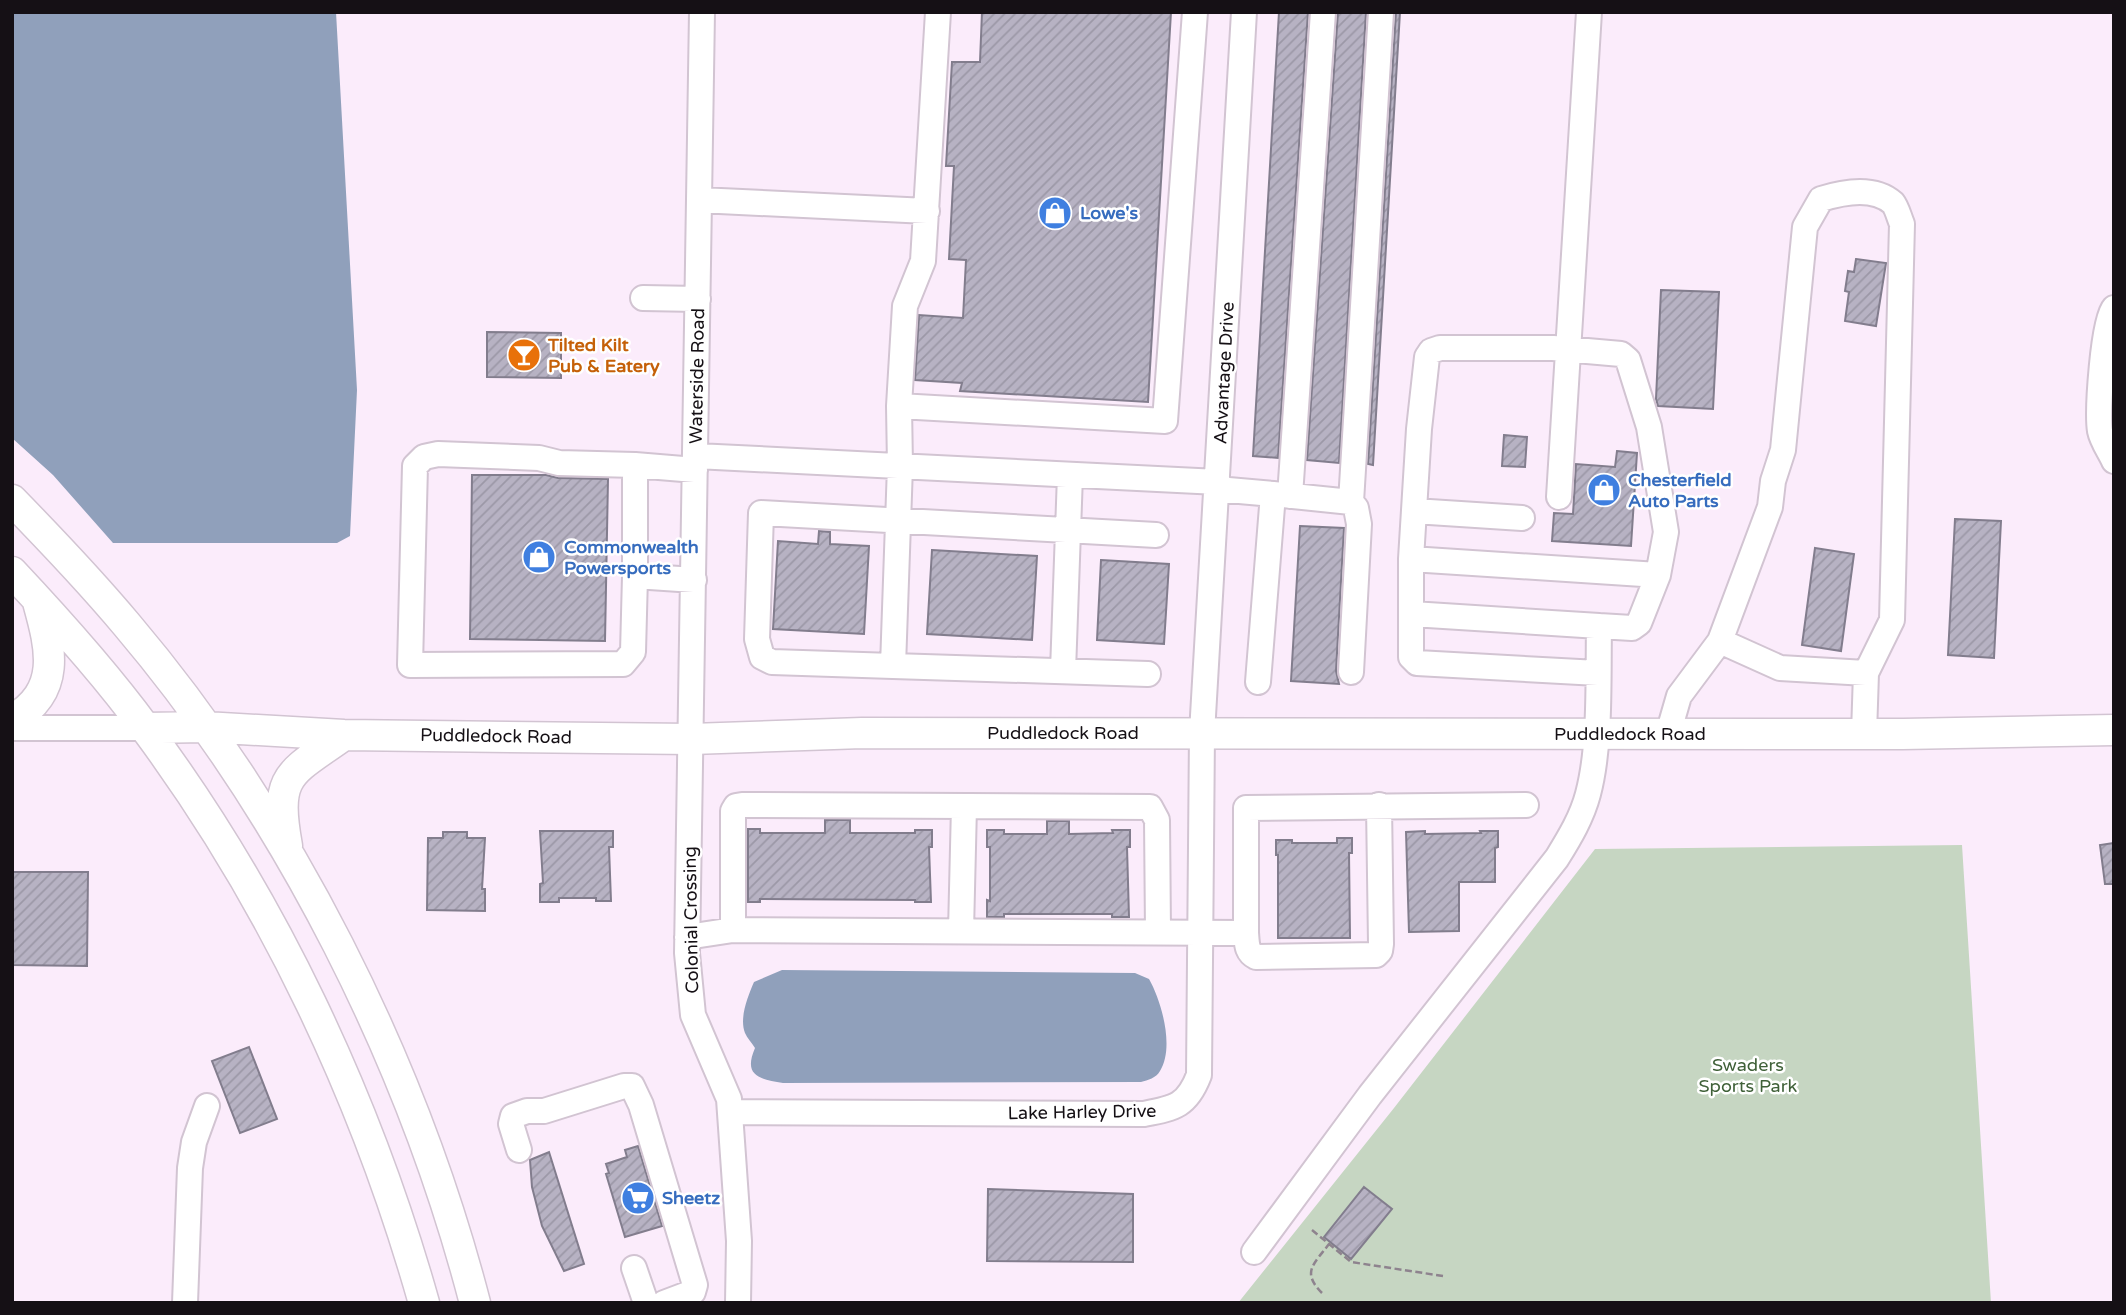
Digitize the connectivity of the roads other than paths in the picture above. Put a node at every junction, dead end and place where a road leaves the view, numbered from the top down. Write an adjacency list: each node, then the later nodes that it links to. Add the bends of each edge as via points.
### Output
1 (702, 12): 8 (street, Waterside Road)
2 (939, 12): 9 (street)
3 (1195, 12): 14 (street, via 1165,421)
4 (1244, 12): 20 (street, Advantage Drive)
5 (1323, 12): 21 (street)
6 (1381, 12): 24 (street)
7 (1589, 12): 13 (street)
8 (699, 200): 9 (street); 11 (street, Waterside Road)
9 (927, 211): 14 (street, via 923,261 905,306)
10 (643, 298): 11 (street)
11 (698, 299): 16 (street, Waterside Road)
12 (2114, 308): 15 (street, via 2109,314 2103,360 2100,432)
13 (1567, 349): 22 (street); 25 (street, via 1431,351 1419,429); 32 (street, via 1621,354 1628,360 1649,427 1666,533)
14 (899, 406): 18 (street)
15 (2114, 461)
16 (695, 463): 17 (street); 18 (street); 34 (street, Waterside Road)
17 (635, 465): 33 (street); 33 (street, via 438,454 424,457 415,466 410,665 623,664 633,652)
18 (900, 466): 19 (street); 27 (street)
19 (1070, 475): 20 (street); 28 (street)
20 (1217, 485): 21 (street); 51 (street, Advantage Drive)
21 (1282, 495): 24 (street); 45 (street)
22 (1559, 497)
23 (12, 500): 47 (main road, via 129,627)
24 (1351, 502): 41 (street, via 1359,524)
25 (1414, 511): 26 (street); 30 (street)
26 (1522, 518)
27 (898, 522): 28 (street); 39 (street); 39 (street, via 761,513 757,639 762,657 772,662)
28 (1068, 531): 29 (street); 40 (street)
29 (1156, 536)
30 (1411, 559): 32 (street); 36 (street)
31 (12, 572): 35 (main road)
32 (1658, 575): 37 (street, via 1639,623 1632,628)
33 (635, 576): 34 (street)
34 (694, 580): 56 (street, Waterside Road)
35 (37, 598): 46 (main road, via 47,636 48,676 33,705); 49 (main road)
36 (1412, 614): 37 (street); 42 (street, via 1411,657 1417,663)
37 (1599, 626): 42 (street)
38 (1720, 641): 43 (street, via 1780,668); 43 (street, via 1769,507 1783,450 1805,227 1822,199 1838,193 1875,192 1894,204 1902,224 1892,620); 53 (street, via 1679,696)
39 (893, 666): 40 (street)
40 (1063, 671): 44 (street)
41 (1351, 672)
42 (1598, 673): 52 (street)
43 (1866, 673): 54 (street)
44 (1148, 674)
45 (1258, 682)
46 (12, 720)
47 (205, 727): 49 (main road, Puddledock Road); 55 (main road, Puddledock Road); 60 (main road)
48 (12, 728): 49 (street, Puddledock Road)
49 (146, 728): 73 (main road, via 228,853 315,1010 378,1159)
50 (2114, 730): 54 (main road, Puddledock Road)
51 (1202, 733): 52 (main road, Puddledock Road); 56 (main road, Puddledock Road, via 862,733); 64 (street, Lake Harley Drive)
52 (1596, 734): 53 (main road, Puddledock Road); 70 (street, via 1588,793 1558,858 1370,1095)
53 (1668, 734): 54 (main road, Puddledock Road)
54 (1864, 734)
55 (344, 735): 56 (main road, Puddledock Road); 60 (main road, via 288,780 281,817)
56 (692, 739): 66 (street, Colonial Crossing)
57 (1379, 805): 58 (street); 65 (street, via 1246,808); 65 (street, via 1380,951 1376,956 1256,957 1247,948)
58 (1526, 805)
59 (964, 806): 61 (street, via 736,806); 62 (street); 63 (street, via 1150,807 1157,820)
60 (289, 857): 74 (main road, via 335,940 396,1070 431,1157)
61 (733, 930): 62 (street); 66 (street)
62 (961, 931): 63 (street)
63 (1158, 932): 64 (street)
64 (1202, 932): 65 (street); 68 (street, Lake Harley Drive, via 1199,1075 1192,1094 1174,1108 1144,1114)
65 (1245, 933)
66 (687, 937): 68 (street, Colonial Crossing, via 693,1015 729,1099)
67 (207, 1106): 72 (street, via 190,1168)
68 (730, 1112): 77 (street, Colonial Crossing, via 739,1241)
69 (519, 1150): 76 (street, via 513,1116 629,1085 635,1089 695,1286 693,1292)
70 (1254, 1252)
71 (634, 1268): 75 (street)
72 (185, 1303)
73 (424, 1303)
74 (475, 1303)
75 (646, 1303)
76 (664, 1303)
77 (738, 1303)

